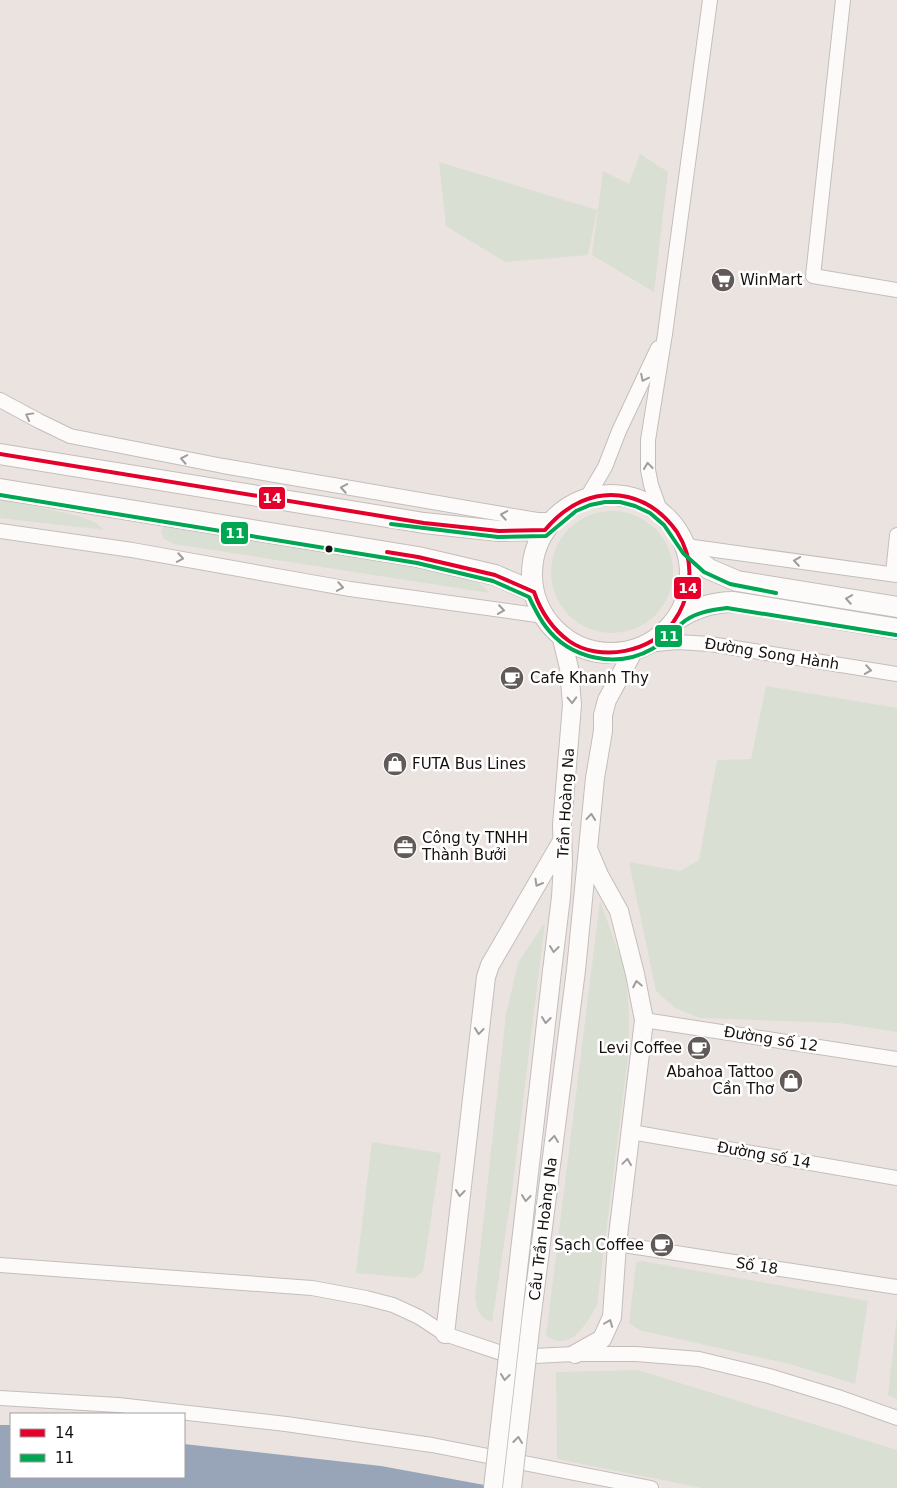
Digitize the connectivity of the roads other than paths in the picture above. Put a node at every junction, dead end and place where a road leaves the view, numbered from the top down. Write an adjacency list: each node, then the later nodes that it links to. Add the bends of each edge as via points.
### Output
1 (710, 0): 4 (street)
2 (843, 0): 3 (street, via 814,276)
3 (897, 290)
4 (665, 334): 8 (street, one-way to 8, via 605,467); 9 (street, one-way to 4, via 651,485 647,455)
5 (0, 400): 10 (street, one-way to 5, via 537,520 70,436)
6 (0, 454): 10 (highway, via 424,523 499,531)
7 (0, 489): 15 (highway, via 418,557 494,575)
8 (586, 499): 9 (highway, via 625,496); 10 (highway, via 568,507)
9 (661, 513): 13 (highway)
10 (549, 525): 15 (highway, via 533,560)
11 (0, 531): 17 (street, one-way to 17, via 132,550 350,589)
12 (897, 535): 14 (street)
13 (686, 546): 14 (street, one-way to 13); 16 (highway, one-way to 13, via 737,581 709,569); 18 (highway, via 689,584)
14 (895, 574)
15 (534, 592): 17 (highway)
16 (897, 607)
17 (544, 616): 20 (highway)
18 (676, 620): 19 (highway, via 704,605 734,602); 21 (highway, via 668,630)
19 (897, 629)
20 (561, 635): 21 (highway, via 595,652); 23 (main road, Trần Hoàng Na, one-way to 23, via 569,668 572,705)
21 (640, 647): 22 (street, Đường Song Hành, one-way to 22, via 677,642 710,644); 24 (main road, Trần Hoàng Na, one-way to 21, via 603,716 608,700)
22 (897, 674)
23 (562, 841): 26 (main road, Trần Hoàng Na, one-way to 26, via 561,897); 34 (main road, one-way to 34, via 486,977)
24 (588, 849): 25 (main road, Trần Hoàng Na); 27 (main road, one-way to 24, via 619,911)
25 (576, 970): 39 (main road, Cầu Trần Hoàng Na, one-way to 25, bridge)
26 (552, 971): 38 (main road, Cầu Trần Hoàng Na, one-way to 38, bridge)
27 (644, 1020): 28 (street, Đường số 12); 29 (main road)
28 (897, 1059)
29 (631, 1132): 30 (street, Đường số 14); 31 (main road, one-way to 29)
30 (897, 1178)
31 (616, 1244): 33 (street, Số 18); 35 (main road, one-way to 31, via 602,1339 612,1317)
32 (0, 1264): 34 (street, via 312,1288 393,1305)
33 (897, 1287)
34 (445, 1334): 35 (street, via 513,1356)
35 (575, 1354): 37 (street, via 699,1359 769,1376)
36 (0, 1398): 40 (street, via 118,1405 286,1424 432,1445)
37 (897, 1418)
38 (493, 1488)
39 (512, 1488)
40 (651, 1488)

